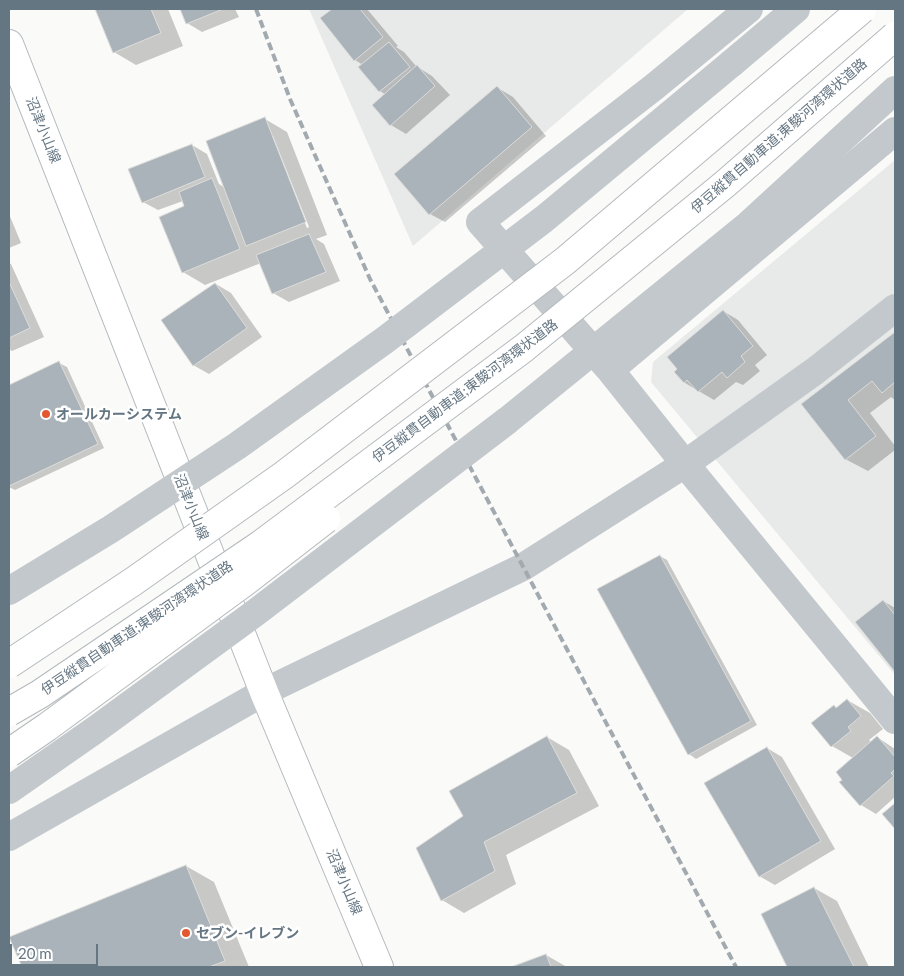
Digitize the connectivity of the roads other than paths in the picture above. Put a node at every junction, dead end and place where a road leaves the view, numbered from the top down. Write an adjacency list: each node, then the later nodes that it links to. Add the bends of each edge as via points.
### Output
1 (749, 9): 10 (street, via 480,222)
2 (796, 9): 13 (street, bridge, via 544,219 385,340 229,451)
3 (862, 9): 12 (main road, bridge, via 565,261)
4 (895, 36): 8 (main road, 伊豆縦貫自動車道;東駿河湾環状道路, bridge)
5 (9, 44): 16 (main road, 沼津小山線)
6 (895, 90): 20 (street, bridge, via 748,225 508,420 255,613)
7 (895, 131): 10 (street)
8 (725, 184): 17 (main road, 伊豆縦貫自動車道;東駿河湾環状道路, bridge, via 524,348 260,545); 19 (main road, bridge, via 535,355 435,435 246,581)
9 (895, 308): 11 (street, via 815,371)
10 (610, 370): 11 (street)
11 (685, 464): 16 (street, via 524,567); 18 (street)
12 (284, 474): 14 (main road, bridge); 15 (main road, bridge, via 134,582)
13 (9, 591)
14 (9, 641)
15 (9, 664)
16 (264, 692): 21 (street); 22 (main road, 沼津小山線)
17 (9, 712)
18 (895, 720)
19 (9, 753)
20 (9, 790)
21 (9, 837)
22 (379, 967)

